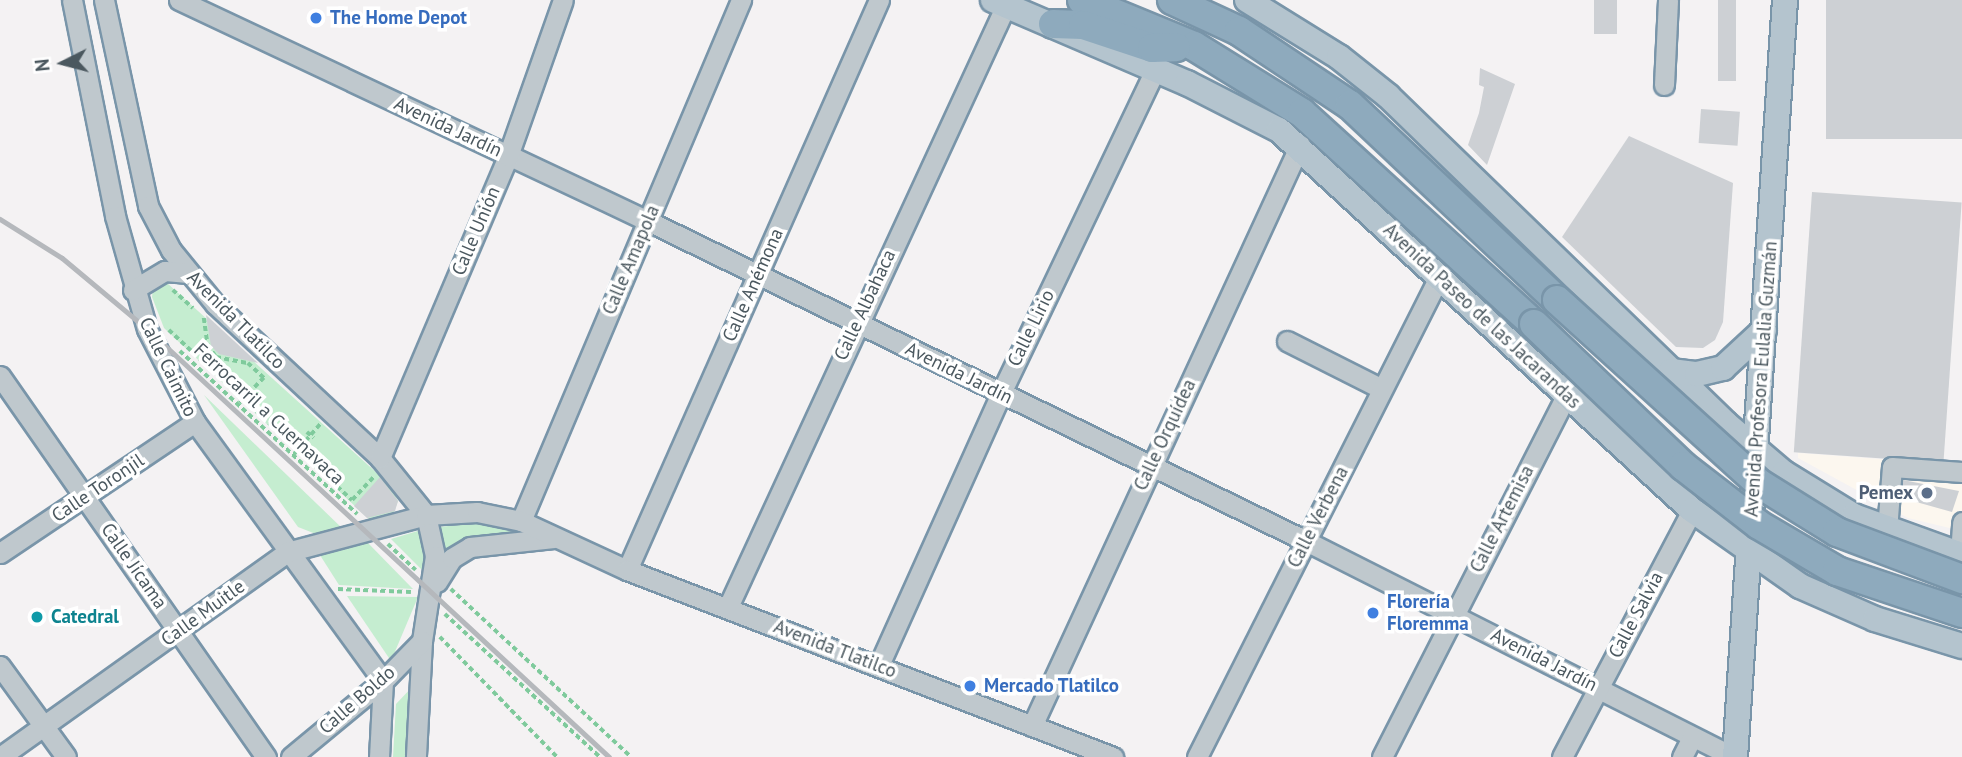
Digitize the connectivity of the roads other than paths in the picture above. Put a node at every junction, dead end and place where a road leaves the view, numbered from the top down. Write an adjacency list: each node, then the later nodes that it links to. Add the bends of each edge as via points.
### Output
1 (72, 0): 24 (street, Calle Caimito)
2 (104, 0): 21 (street, Avenida Tlatilco, via 148,206)
3 (179, 0): 19 (street, Avenida Jardín)
4 (563, 0): 19 (street, Calle Unión)
5 (741, 0): 20 (street, Calle Amapola)
6 (879, 0): 22 (street, Calle Anémona)
7 (1082, 0): 15 (highway)
8 (1172, 0): 13 (highway)
9 (1247, 0): 25 (main road, via 1339,57 1388,96)
10 (1668, 0): 17 (street)
11 (1785, 0): 27 (main road, Avenida Profesora Eulalia Guzmán)
12 (999, 3): 14 (main road, Avenida Paseo de las Jacarandas); 26 (street, Calle Albahaca)
13 (1198, 7): 51 (highway, bridge, via 1350,106 1728,458 1780,498 1837,532)
14 (1053, 24): 15 (highway, via 1083,25 1152,48); 16 (main road, Avenida Paseo de las Jacarandas, via 1080,41)
15 (1194, 46): 55 (highway, bridge, via 1302,113 1683,466 1759,525 1837,571)
16 (1155, 70): 18 (main road, Avenida Paseo de las Jacarandas, via 1260,119); 33 (street, Calle Lirio)
17 (1664, 85)
18 (1300, 145): 23 (main road, Avenida Paseo de las Jacarandas); 37 (street, Calle Orquídea)
19 (508, 156): 20 (street, Avenida Jardín); 38 (street, Calle Unión)
20 (648, 221): 22 (street, Avenida Jardín); 43 (street, Calle Amapola)
21 (188, 273): 24 (street, via 164,271); 38 (street, Avenida Tlatilco, via 331,411)
22 (758, 275): 26 (street, Avenida Jardín); 52 (street, Calle Anémona)
23 (1439, 276): 29 (main road, Avenida Paseo de las Jacarandas); 32 (street, Calle Verbena)
24 (133, 290): 35 (street, Calle Caimito, via 169,377)
25 (1600, 301): 29 (main road); 30 (main road)
26 (856, 323): 33 (street, Avenida Jardín); 54 (street, Calle Albahaca)
27 (1764, 330): 30 (main road, via 1723,368 1697,374); 36 (main road, Avenida Profesora Eulalia Guzmán)
28 (1287, 341): 32 (street)
29 (1537, 367): 34 (main road, Avenida Paseo de las Jacarandas)
30 (1671, 371): 36 (main road)
31 (0, 376): 40 (street, Calle Jícama)
32 (1382, 389): 47 (street, Calle Verbena)
33 (1001, 393): 37 (street, Avenida Jardín); 60 (street, Calle Lirio)
34 (1567, 394): 41 (main road, Avenida Paseo de las Jacarandas); 56 (street, Calle Artemisa)
35 (195, 422): 40 (street, Calle Toronjil); 48 (street, Calle Caimito)
36 (1756, 450): 45 (main road, via 1820,497); 50 (main road, Avenida Profesora Eulalia Guzmán)
37 (1150, 465): 47 (street, Avenida Jardín); 65 (street, Calle Orquídea)
38 (377, 471): 42 (street, Avenida Tlatilco)
39 (1962, 472): 45 (street, via 1892,467)
40 (85, 497): 49 (street, Calle Toronjil); 57 (street, Calle Jícama)
41 (1692, 510): 50 (main road, Avenida Paseo de las Jacarandas); 63 (street, Calle Salvia)
42 (426, 515): 43 (street, Avenida Tlatilco, via 477,512); 48 (street, Calle Muitle); 53 (street, Avenida Tlatilco, via 435,556)
43 (521, 521): 46 (street, Avenida Tlatilco)
44 (1962, 522): 51 (street)
45 (1887, 530): 51 (main road)
46 (559, 538): 52 (street, Avenida Tlatilco); 53 (street, via 470,547 444,566)
47 (1306, 541): 56 (street, Avenida Jardín); 74 (street, Calle Verbena)
48 (287, 552): 57 (street, Calle Muitle); 62 (street, Calle Caimito)
49 (0, 553)
50 (1750, 554): 59 (main road, Avenida Paseo de las Jacarandas, via 1800,586 1875,619); 78 (main road, Avenida Profesora Eulalia Guzmán)
51 (1961, 563)
52 (627, 570): 54 (street, Avenida Tlatilco)
53 (425, 592): 58 (street)
54 (728, 607): 60 (street, Avenida Tlatilco)
55 (1962, 613)
56 (1454, 614): 63 (street, Avenida Jardín); 75 (street, Calle Artemisa)
57 (179, 630): 64 (street, Calle Muitle); 69 (street, Calle Jícama)
58 (424, 632): 62 (street, Calle Boldo); 72 (street)
59 (1962, 646)
60 (879, 665): 65 (street, Avenida Tlatilco)
61 (0, 666): 64 (street)
62 (383, 681): 70 (street, Calle Boldo); 71 (street)
63 (1597, 688): 66 (street, Avenida Jardín); 76 (street, Calle Salvia)
64 (43, 726): 67 (street, Calle Muitle); 68 (street)
65 (1032, 726): 73 (street, Avenida Tlatilco)
66 (1692, 737): 77 (street); 78 (street, Avenida Jardín)
67 (0, 757)
68 (66, 757)
69 (266, 757)
70 (291, 757)
71 (379, 757)
72 (416, 757)
73 (1113, 757)
74 (1197, 757)
75 (1381, 757)
76 (1562, 757)
77 (1682, 757)
78 (1735, 757)

